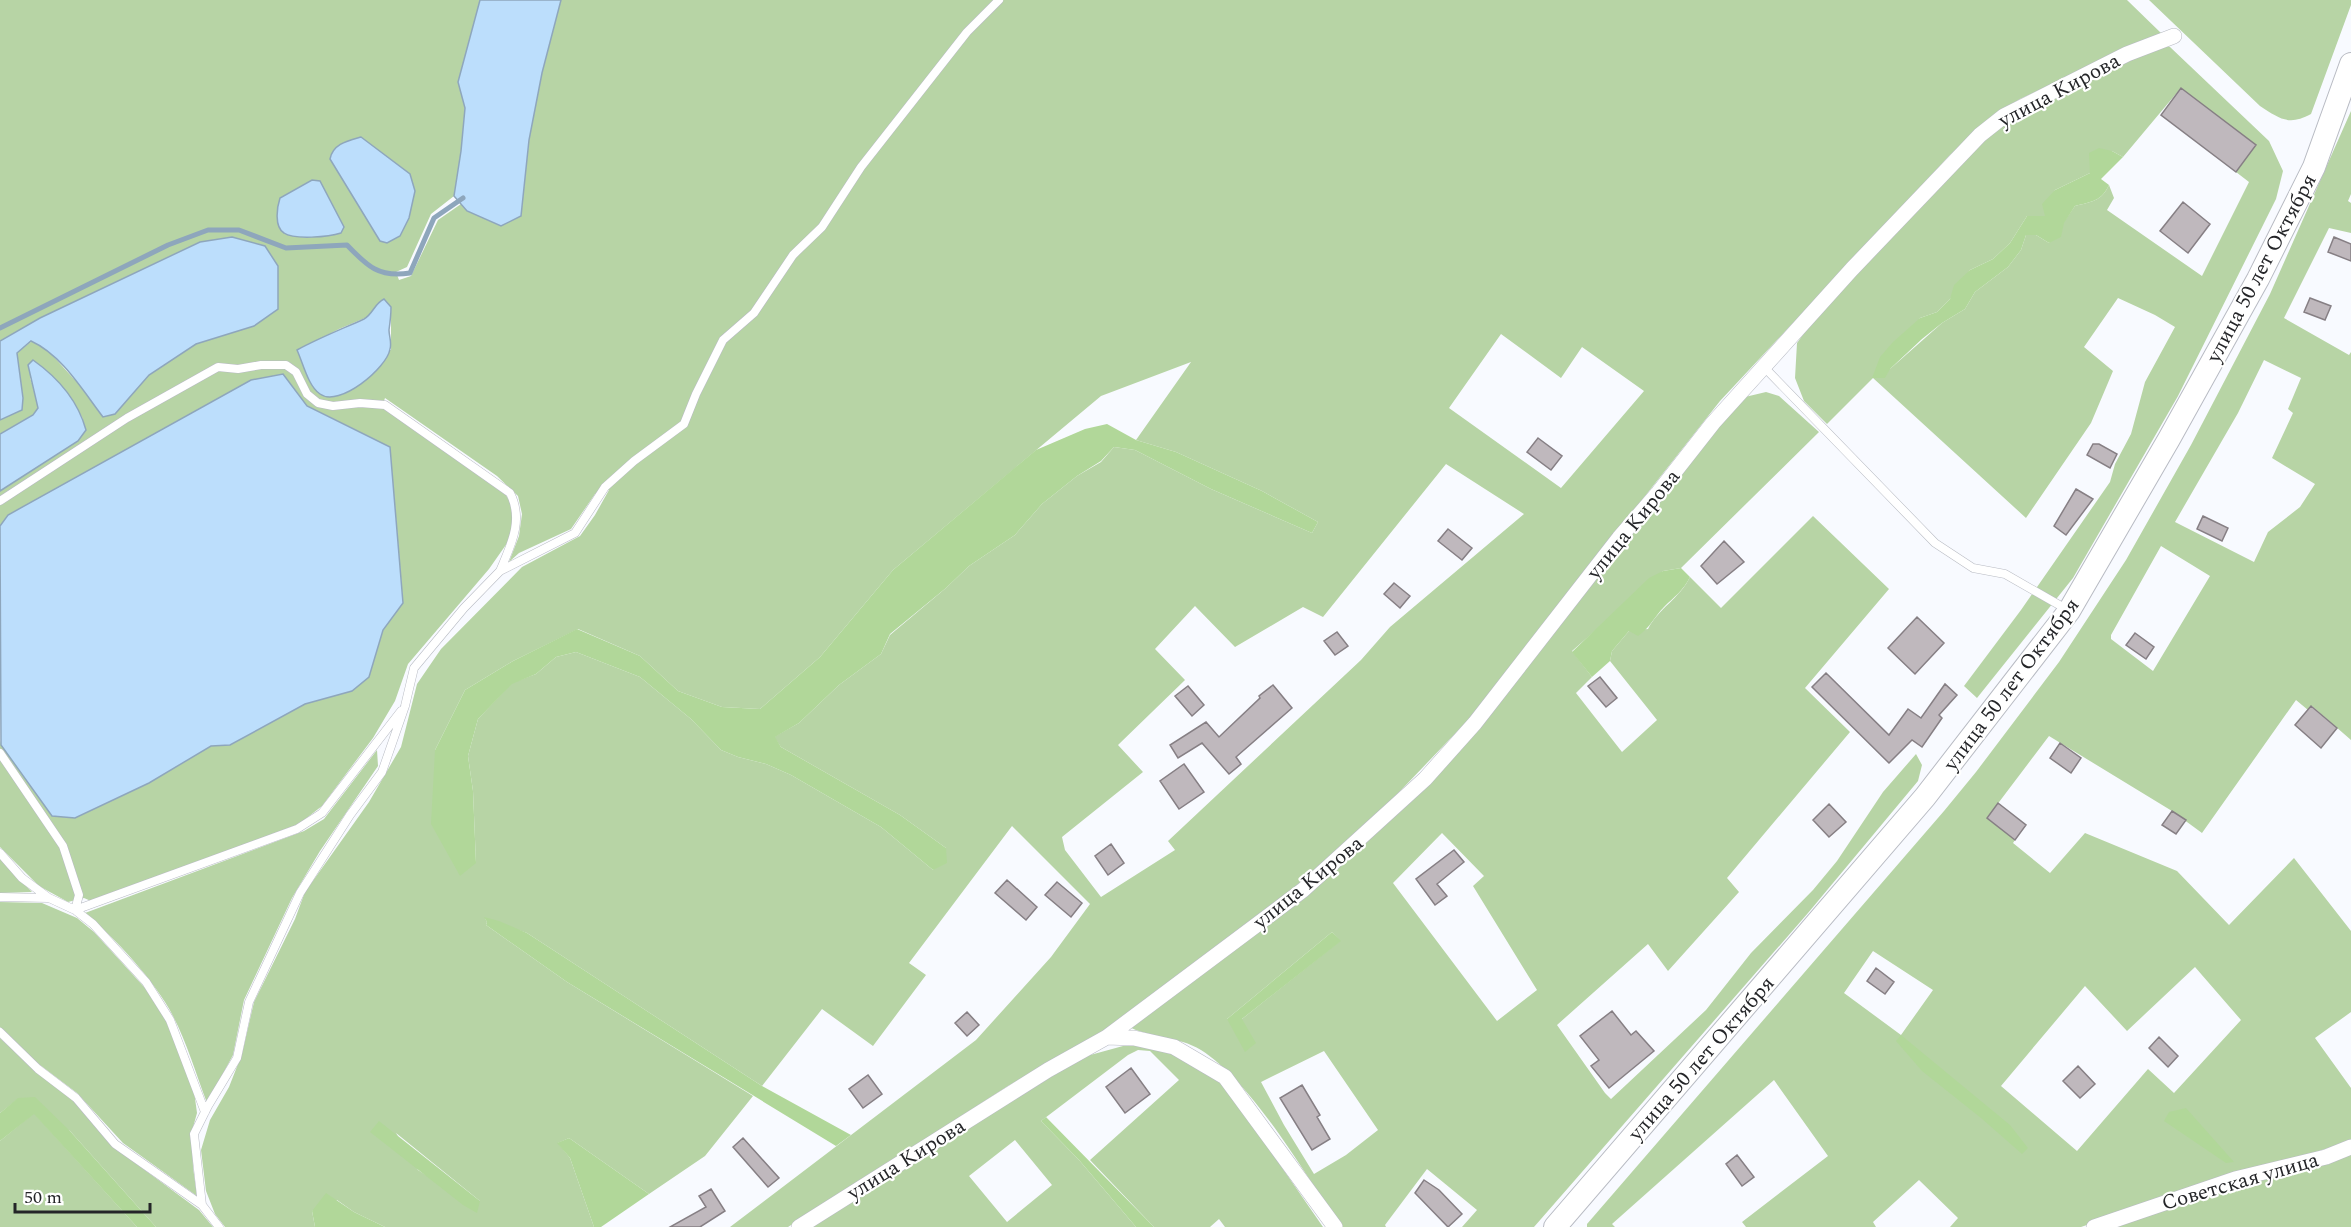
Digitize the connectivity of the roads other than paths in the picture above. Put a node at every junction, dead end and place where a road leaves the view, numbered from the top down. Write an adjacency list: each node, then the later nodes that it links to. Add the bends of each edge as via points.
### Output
1 (999, 0): 6 (lane, via 967,32 861,167 822,227 793,255 754,313 723,340 684,424 605,487 575,533)
2 (2174, 36): 4 (street, улица Кирова, via 2127,54 2014,111 1980,135 1851,269)
3 (2351, 64): 7 (main road, улица 50 лет Октября, via 2314,167 2258,279)
4 (1764, 367): 7 (lane, via 1935,543 1973,568 2004,574); 15 (street, улица Кирова, via 1713,423 1475,723 1425,779 1303,890)
5 (0, 501): 6 (lane, via 127,418 218,367 286,365 296,372 307,394 318,403 385,405 510,493 516,505 515,536)
6 (501, 571): 8 (lane, via 414,668)
7 (2070, 611): 22 (main road, улица 50 лет Октября, via 1925,797)
8 (405, 706): 13 (lane, via 322,813 297,829); 16 (lane, via 382,772 300,893 249,1002 237,1058)
9 (0, 753): 13 (lane, via 63,846 79,895)
10 (0, 853): 12 (lane, via 22,878)
11 (0, 897): 12 (lane)
12 (49, 898): 13 (lane)
13 (75, 910): 16 (lane, via 146,982 171,1020)
14 (0, 1032): 18 (lane, via 38,1069 76,1098 115,1144)
15 (1107, 1037): 20 (street, улица Кирова, via 969,1118); 21 (street, via 1174,1047 1225,1077)
16 (205, 1112): 18 (lane, via 194,1134)
17 (2351, 1147): 23 (street, Советская улица, via 2235,1179)
18 (202, 1204): 19 (lane)
19 (219, 1227)
20 (799, 1227)
21 (1335, 1227)
22 (1557, 1227)
23 (2094, 1227)

